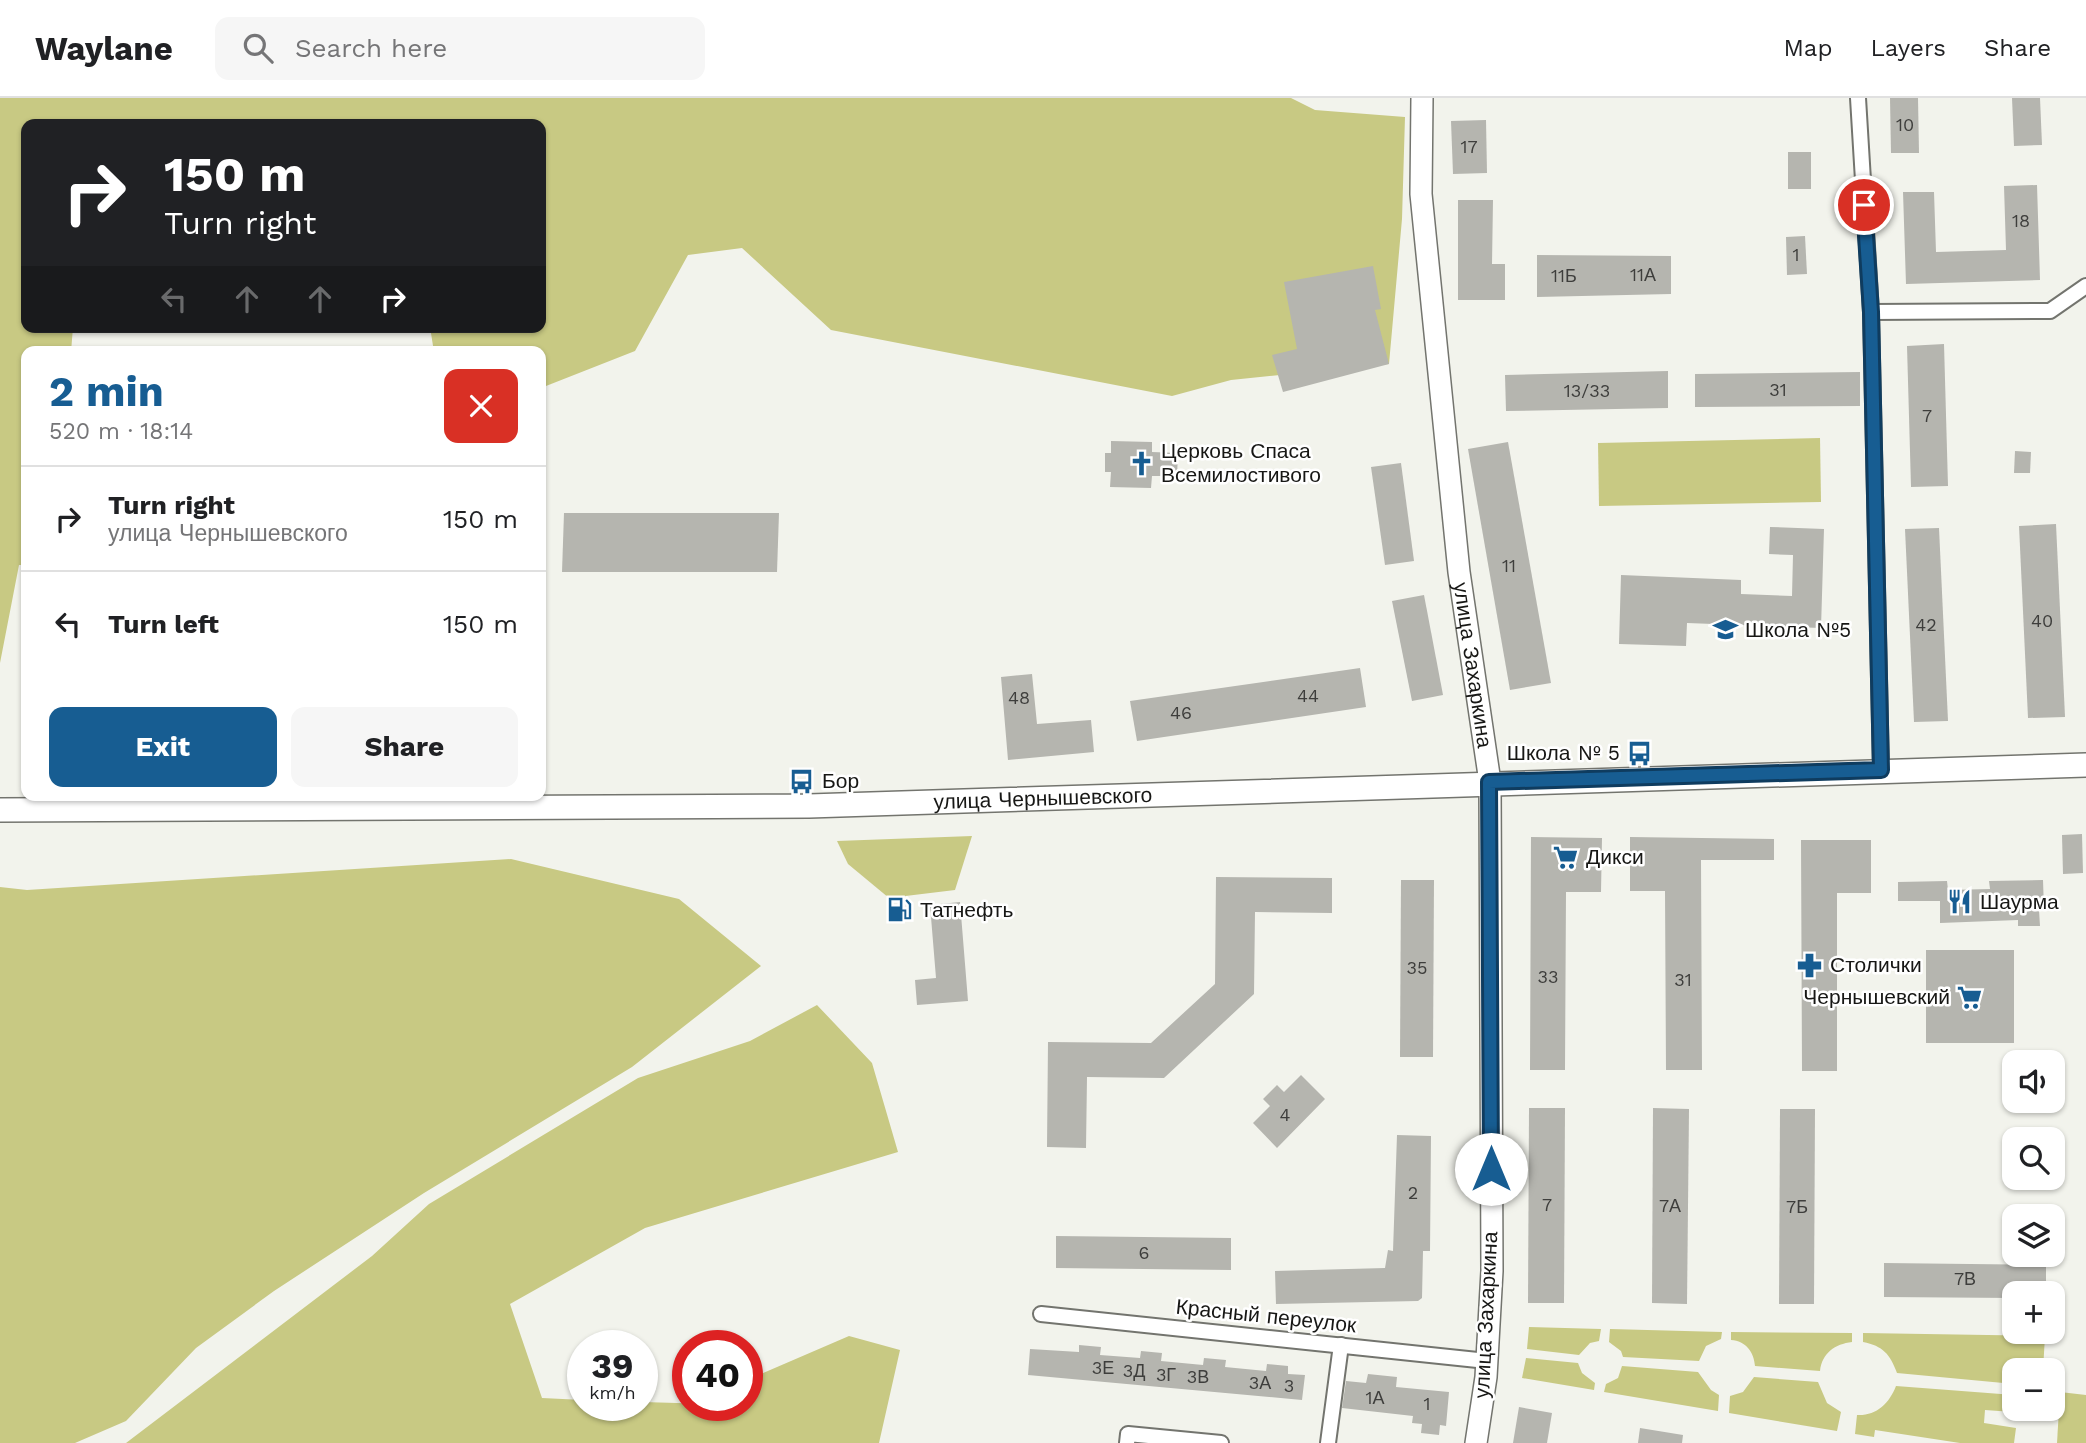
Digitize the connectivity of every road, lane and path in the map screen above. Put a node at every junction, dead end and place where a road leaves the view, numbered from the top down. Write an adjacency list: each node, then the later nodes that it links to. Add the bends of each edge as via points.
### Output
1 (1422, 98): 7 (street, улица Захаркина, via 1426,237 1459,572)
2 (1858, 98): 4 (street)
3 (2086, 286): 4 (street, via 2050,311)
4 (1871, 312): 6 (street)
5 (2086, 765): 6 (main road, улица Чернышевского)
6 (1881, 770): 7 (main road, улица Чернышевского)
7 (1489, 782): 8 (main road, улица Чернышевского, via 809,806); 11 (street, улица Захаркина, via 1492,1271)
8 (0, 810)
9 (1041, 1314): 10 (street, Красный переулок)
10 (1341, 1345): 11 (street, Красный переулок); 14 (street)
11 (1487, 1361): 15 (street, улица Захаркина)
12 (1128, 1443): 13 (street, via 1129,1434)
13 (1221, 1443)
14 (1328, 1443)
15 (1476, 1443)

